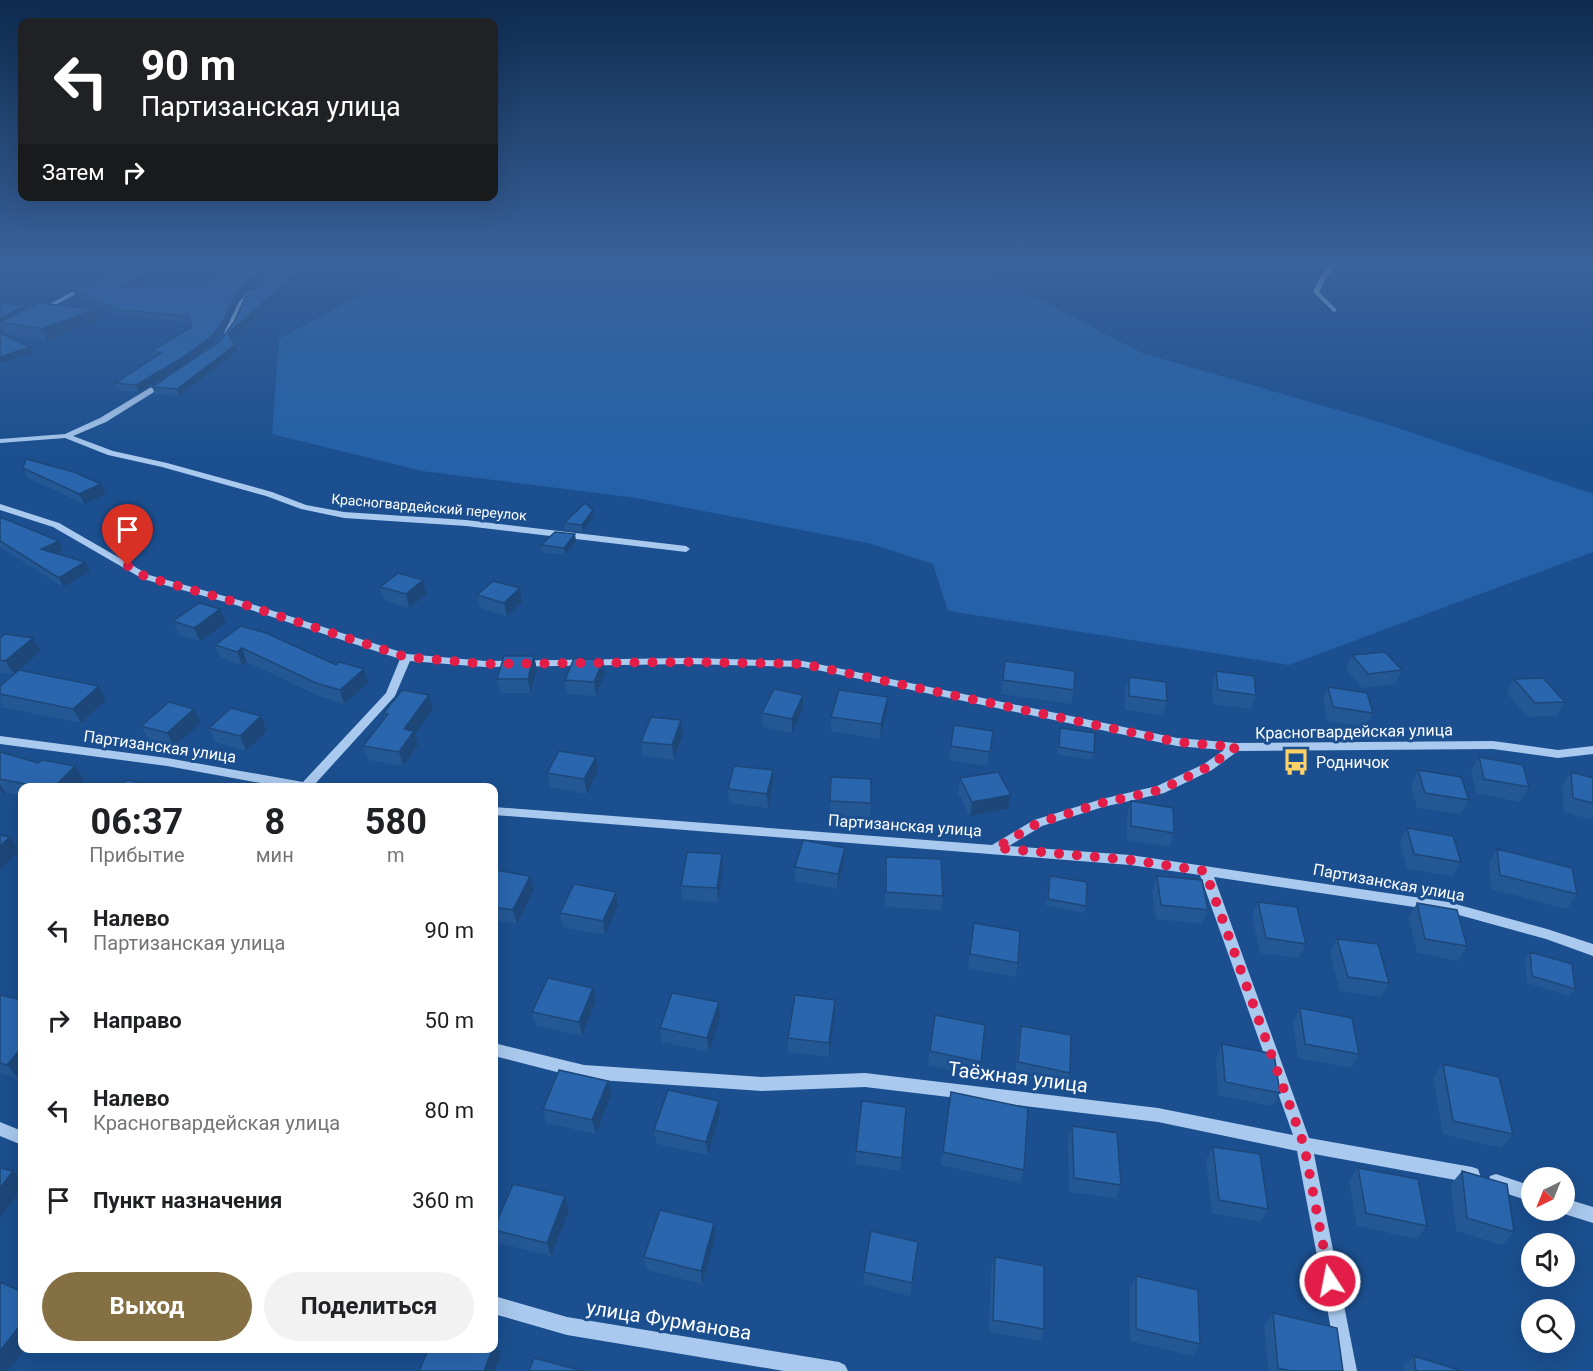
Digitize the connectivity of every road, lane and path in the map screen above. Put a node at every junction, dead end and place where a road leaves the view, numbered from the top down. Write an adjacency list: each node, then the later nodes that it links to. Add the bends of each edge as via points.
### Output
1 (230, 327): 2 (street)
2 (225, 336)
3 (170, 379): 4 (street, via 103,420)
4 (66, 435): 5 (street, Красногвардейский переулок); 7 (street, Красногвардейский переулок, via 111,453 344,515 466,523)
5 (0, 441)
6 (0, 507): 8 (street, Красногвардейская улица, via 56,525 146,577)
7 (686, 549)
8 (406, 657): 10 (street, Красногвардейская улица, via 485,664 803,664 1177,742); 13 (street, via 391,694)
9 (0, 740): 12 (street, Партизанская улица)
10 (1236, 747): 11 (street, Красногвардейская улица, via 1492,745 1558,754); 15 (street, via 1208,767 1160,790 1038,823)
11 (1593, 750)
12 (259, 783)
13 (313, 783)
14 (498, 811): 15 (street, Партизанская улица)
15 (996, 848): 16 (street, Партизанская улица)
16 (1205, 871): 17 (street, Партизанская улица, via 1448,907); 21 (street)
17 (1593, 950)
18 (498, 1051): 21 (street, Таёжная улица, via 584,1072 762,1084 865,1080 1158,1115)
19 (0, 1129): 20 (street)
20 (18, 1136)
21 (1304, 1145): 22 (street, Таёжная улица, via 1481,1177); 27 (street)
22 (1521, 1190)
23 (1575, 1209): 24 (street)
24 (1593, 1215)
25 (498, 1306): 26 (street, улица Фурманова, via 567,1326)
26 (839, 1371)
27 (1348, 1371)

